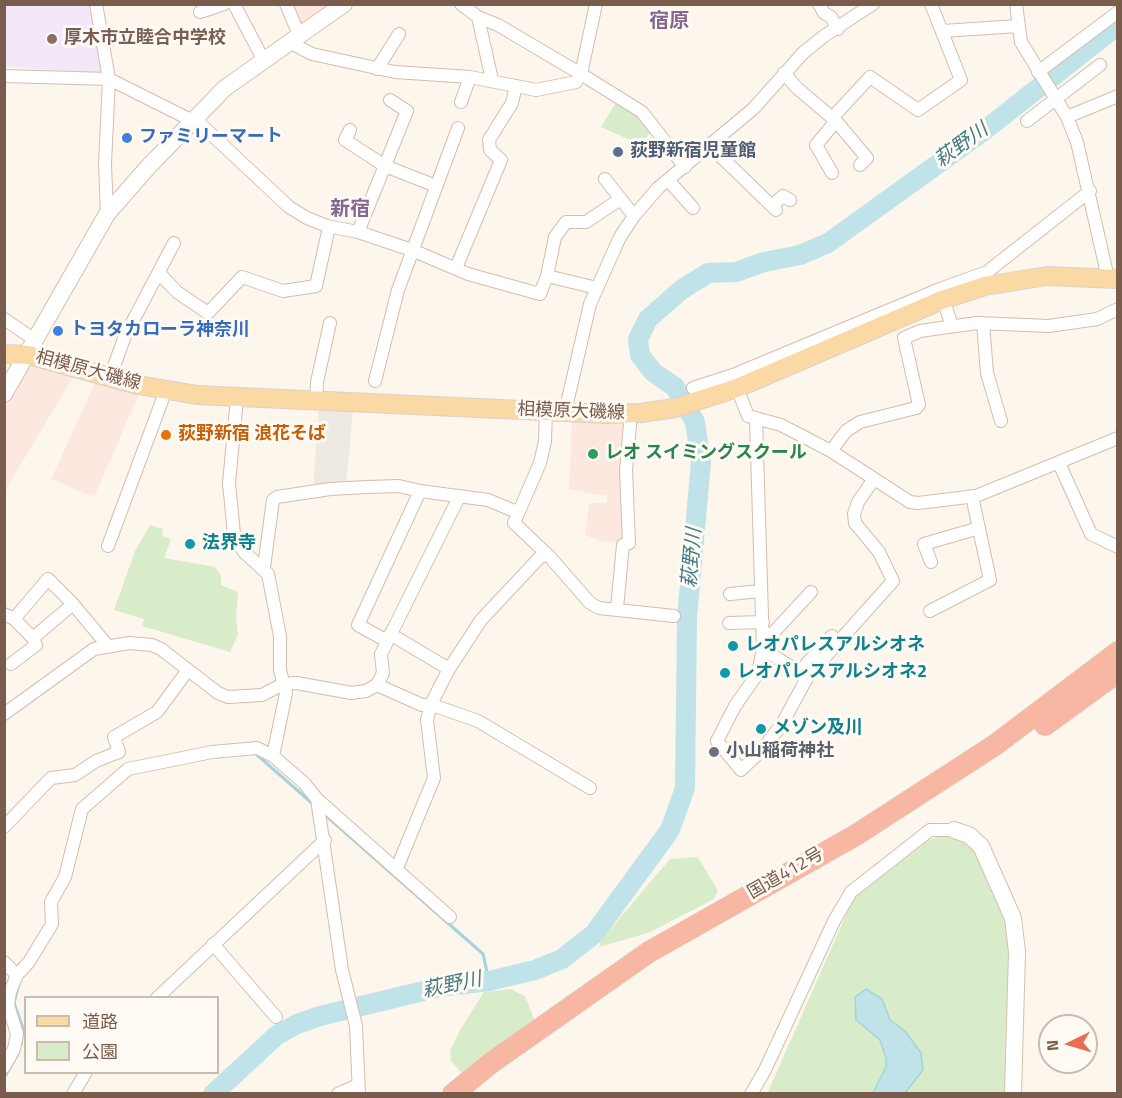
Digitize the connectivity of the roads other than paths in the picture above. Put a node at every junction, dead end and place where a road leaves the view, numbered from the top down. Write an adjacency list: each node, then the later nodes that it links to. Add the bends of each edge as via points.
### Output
1 (96, 4): 28 (street)
2 (224, 4): 12 (street)
3 (234, 4): 20 (street)
4 (286, 4): 19 (street)
5 (344, 4): 19 (street)
6 (461, 4): 14 (street)
7 (596, 4): 24 (street)
8 (819, 4): 16 (street)
9 (873, 4): 16 (street)
10 (931, 4): 17 (street)
11 (1016, 4): 15 (street)
12 (200, 12)
13 (1118, 12): 25 (street)
14 (478, 17): 24 (street); 29 (street)
15 (1018, 26): 17 (street); 25 (street, via 1021,42)
16 (838, 29): 23 (street, via 824,36)
17 (943, 32): 37 (street, via 961,80 918,110 870,77)
18 (399, 34): 22 (street)
19 (294, 38): 20 (street); 22 (street, via 312,54)
20 (263, 59): 36 (street)
21 (1100, 65): 32 (street)
22 (377, 69): 27 (street)
23 (784, 73): 37 (street); 41 (street, via 753,110)
24 (581, 74): 30 (street, via 576,82 557,87 536,90); 44 (street, via 642,112)
25 (1039, 74): 32 (street)
26 (4, 76): 28 (street)
27 (470, 77): 29 (street); 34 (street)
28 (109, 79): 36 (street); 53 (street)
29 (492, 80): 30 (street)
30 (516, 86): 59 (street, via 512,103 489,140 490,150 501,160)
31 (1118, 96): 35 (street)
32 (1054, 99): 35 (street); 38 (street)
33 (390, 100): 43 (street, via 407,111)
34 (461, 102)
35 (1067, 117): 49 (street)
36 (192, 119): 53 (street); 55 (street, via 289,207)
37 (835, 119): 42 (street, via 867,158); 45 (street, via 816,145 828,158)
38 (1027, 121)
39 (458, 128): 48 (street)
40 (345, 140): 43 (street)
41 (710, 146): 44 (street); 50 (street, via 774,208)
42 (860, 165)
43 (385, 166): 48 (street); 56 (street)
44 (685, 167): 47 (street)
45 (832, 173)
46 (605, 178): 51 (street)
47 (668, 180): 52 (street); 54 (street)
48 (436, 186): 58 (street)
49 (1090, 191): 62 (street); 64 (street, via 987,272)
50 (784, 195)
51 (619, 200): 54 (street); 61 (street, via 586,222 566,222 555,237)
52 (693, 208)
53 (107, 214): 70 (street)
54 (634, 216): 63 (street)
55 (329, 227): 56 (street); 60 (street, via 316,286 283,291 242,277 208,313 177,292)
56 (358, 232): 58 (street)
57 (174, 243): 60 (street)
58 (412, 250): 59 (street); 73 (street)
59 (456, 268): 61 (street, via 540,294)
60 (159, 273): 72 (street, via 125,336)
61 (547, 276): 63 (street)
62 (1114, 282): 64 (main road, 相模原大磯線, via 1028,278)
63 (597, 288): 81 (street)
64 (941, 294): 68 (street); 74 (main road, 相模原大磯線); 77 (street, via 733,375)
65 (1118, 309): 67 (street, via 1097,319 1049,326)
66 (4, 319): 70 (street)
67 (983, 323): 68 (street); 84 (street, via 987,373)
68 (952, 326): 86 (street, via 904,338 919,405 860,422 846,431)
69 (326, 328): 79 (street)
70 (31, 347): 71 (main road, 相模原大磯線); 72 (main road, 相模原大磯線); 76 (street)
71 (4, 354)
72 (110, 377): 75 (main road, 相模原大磯線)
73 (375, 381)
74 (737, 388): 77 (main road, 相模原大磯線); 83 (street, via 748,416)
75 (166, 390): 78 (main road, 相模原大磯線); 94 (street)
76 (4, 394)
77 (699, 394): 82 (main road, 相模原大磯線, via 675,408)
78 (237, 398): 79 (main road, 相模原大磯線); 98 (street, via 229,483 234,534 244,552)
79 (316, 402): 80 (main road, 相模原大磯線)
80 (546, 411): 81 (main road, 相模原大磯線); 92 (street, via 540,462)
81 (565, 412): 82 (main road, 相模原大磯線)
82 (631, 414): 103 (street, via 626,470 629,543 623,545)
83 (756, 419): 86 (street, via 781,425); 99 (street)
84 (1001, 421)
85 (1118, 438): 87 (street)
86 (831, 451): 88 (street)
87 (1059, 463): 90 (street); 95 (street, via 1091,534)
88 (874, 479): 90 (street, via 910,502); 112 (street, via 858,502 855,524 879,552 894,583 808,676 782,724 741,770 717,741 758,673)
89 (420, 491): 91 (street); 98 (street, via 399,486 339,488 277,498 273,500); 111 (street, via 369,592 357,625)
90 (972, 496): 93 (street)
91 (459, 497): 92 (street, via 488,500); 111 (street)
92 (517, 512): 96 (street, via 514,523)
93 (979, 528): 97 (street, via 924,544); 104 (street, via 990,580)
94 (108, 546)
95 (1118, 547)
96 (549, 556): 103 (street, via 590,603 599,608); 116 (street, via 541,556 504,592)
97 (931, 562)
98 (264, 567): 119 (street, via 280,636)
99 (761, 591): 101 (street); 107 (street)
100 (812, 592): 112 (street)
101 (730, 594)
102 (74, 604): 105 (street, via 48,579); 110 (street); 113 (street)
103 (617, 608): 106 (street)
104 (930, 610)
105 (9, 616): 110 (street)
106 (674, 616)
107 (763, 622): 108 (street); 112 (street)
108 (729, 623)
109 (832, 636): 112 (street, via 797,671)
110 (33, 638): 115 (street, via 36,645)
111 (389, 638): 116 (street); 120 (street, via 381,654 383,673)
112 (763, 642)
113 (107, 645): 117 (street, via 152,645); 122 (street, via 87,654)
114 (1118, 652): 141 (highway, 国道412号, via 995,744 856,835 649,952 500,1056)
115 (11, 664)
116 (449, 669): 121 (street)
117 (188, 670): 119 (street, via 228,697 262,695); 126 (street, via 157,712 114,737 119,752 75,775 51,778)
118 (1118, 672): 142 (highway, 国道412号, via 861,847 656,963 531,1048)
119 (283, 684): 120 (street, via 351,693); 123 (street, via 286,693)
120 (377, 686): 121 (street)
121 (430, 706): 124 (street, via 478,721); 129 (street, via 427,720 434,778)
122 (4, 714)
123 (273, 756): 125 (street); 133 (street, via 257,748 212,752 128,769 82,809 65,878 51,902 52,924)
124 (590, 788)
125 (317, 799): 128 (street); 129 (street)
126 (4, 827)
127 (954, 830): 143 (street, via 930,830 851,892); 144 (street, via 969,835 981,846 1013,918 1017,952)
128 (325, 840): 131 (street); 138 (street, via 356,1026)
129 (397, 868): 130 (street)
130 (450, 917)
131 (213, 944): 134 (street); 135 (street)
132 (4, 962): 133 (street)
133 (17, 975): 136 (street, via 8,1005 17,1034 14,1050)
134 (158, 996)
135 (276, 1017)
136 (4, 1067)
137 (85, 1074): 139 (street)
138 (358, 1089): 140 (street)
139 (73, 1094)
140 (338, 1094)
141 (453, 1094)
142 (476, 1094)
143 (751, 1094)
144 (1013, 1094)

